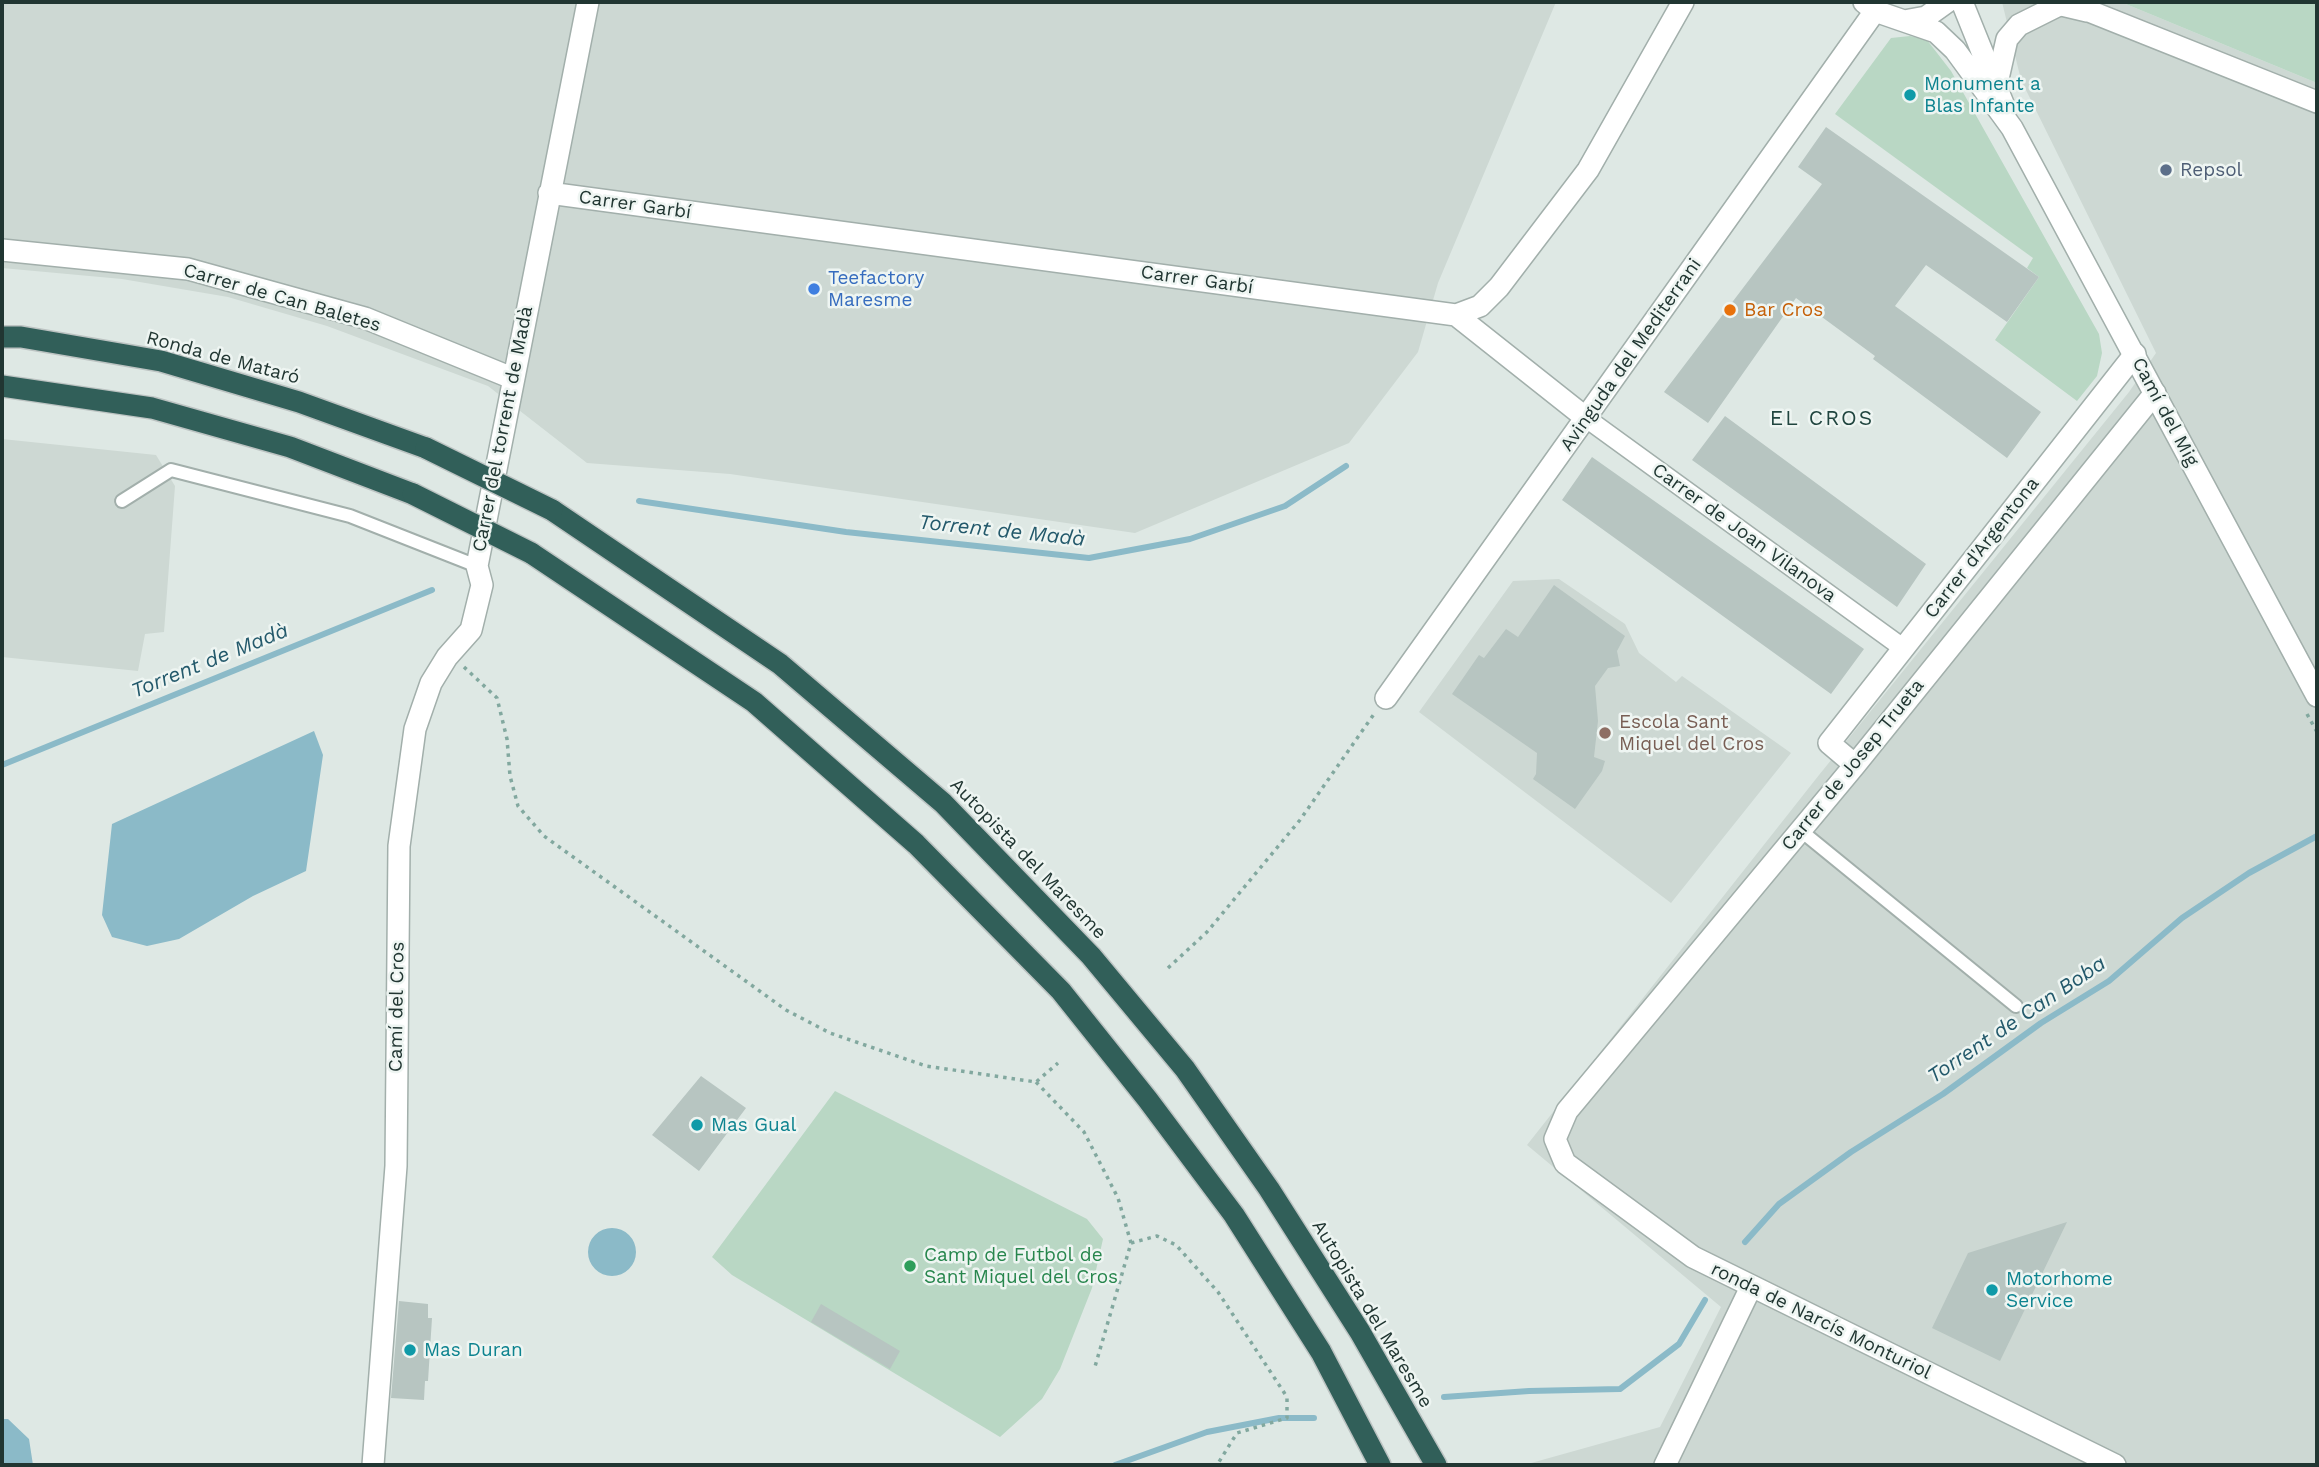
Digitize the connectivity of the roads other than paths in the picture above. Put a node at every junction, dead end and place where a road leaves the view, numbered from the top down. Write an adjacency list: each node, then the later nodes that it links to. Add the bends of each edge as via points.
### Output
1 (588, 2): 11 (street, Carrer del torrent de Madà)
2 (1684, 2): 13 (street, via 1588,170 1499,287 1480,306)
3 (1947, 2): 7 (street, via 1926,17)
4 (1962, 2): 8 (street, Camí del Mig)
5 (2068, 5): 8 (street, via 2019,25 2007,39); 9 (street)
6 (1870, 7): 7 (street, Camí del Mig); 19 (street, Avinguda del Mediterrani)
7 (1904, 21): 10 (street, Camí del Mig, via 1936,32 1955,50)
8 (1997, 83): 10 (street, Camí del Mig)
9 (2317, 102)
10 (2012, 128): 15 (street, Camí del Mig)
11 (549, 193): 13 (street, Carrer Garbí); 16 (street, Carrer del torrent de Madà)
12 (2, 250): 16 (street, Carrer de Can Baletes, via 188,269 365,318)
13 (1457, 315): 19 (street)
14 (2, 337): 20 (highway, Ronda de Mataró, via 162,361 299,402)
15 (2135, 354): 18 (street, Camí del Mig); 23 (street, Carrer d'Argentona)
16 (512, 378): 22 (street, Carrer del torrent de Madà)
17 (2, 386): 32 (highway, bridge, via 152,408 290,447 413,494 531,553 754,702 916,844 1061,992 1234,1215 1321,1352)
18 (2155, 393): 24 (street, Camí del Mig); 26 (street, Carrer de Josep Trueta)
19 (1586, 418): 23 (street, Carrer de Joan Vilanova); 25 (street, Avinguda del Mediterrani)
20 (426, 448): 33 (highway, Autopista del Maresme, bridge, via 552,510 780,664 943,803 1091,956 1185,1069 1360,1332)
21 (122, 501): 22 (lane, Carrer del torrent de Madà, via 171,470 350,516)
22 (477, 566): 31 (street, Camí del Cros, via 482,585 471,630 432,683 415,729 399,846 396,1166)
23 (1903, 648): 26 (street, Carrer d'Argentona, via 1829,743)
24 (2317, 696)
25 (1385, 698)
26 (1854, 765): 27 (street, Carrer de Josep Trueta)
27 (1800, 830): 28 (lane); 29 (street, Carrer de Josep Trueta, via 1567,1111)
28 (2017, 1006)
29 (1555, 1139): 30 (street, ronda de Narcís Monturiol, via 1565,1163 1644,1223 1693,1257)
30 (1751, 1287): 34 (street); 35 (street, ronda de Narcís Monturiol)
31 (373, 1465)
32 (1380, 1465)
33 (1436, 1465)
34 (1665, 1465)
35 (2115, 1465)

